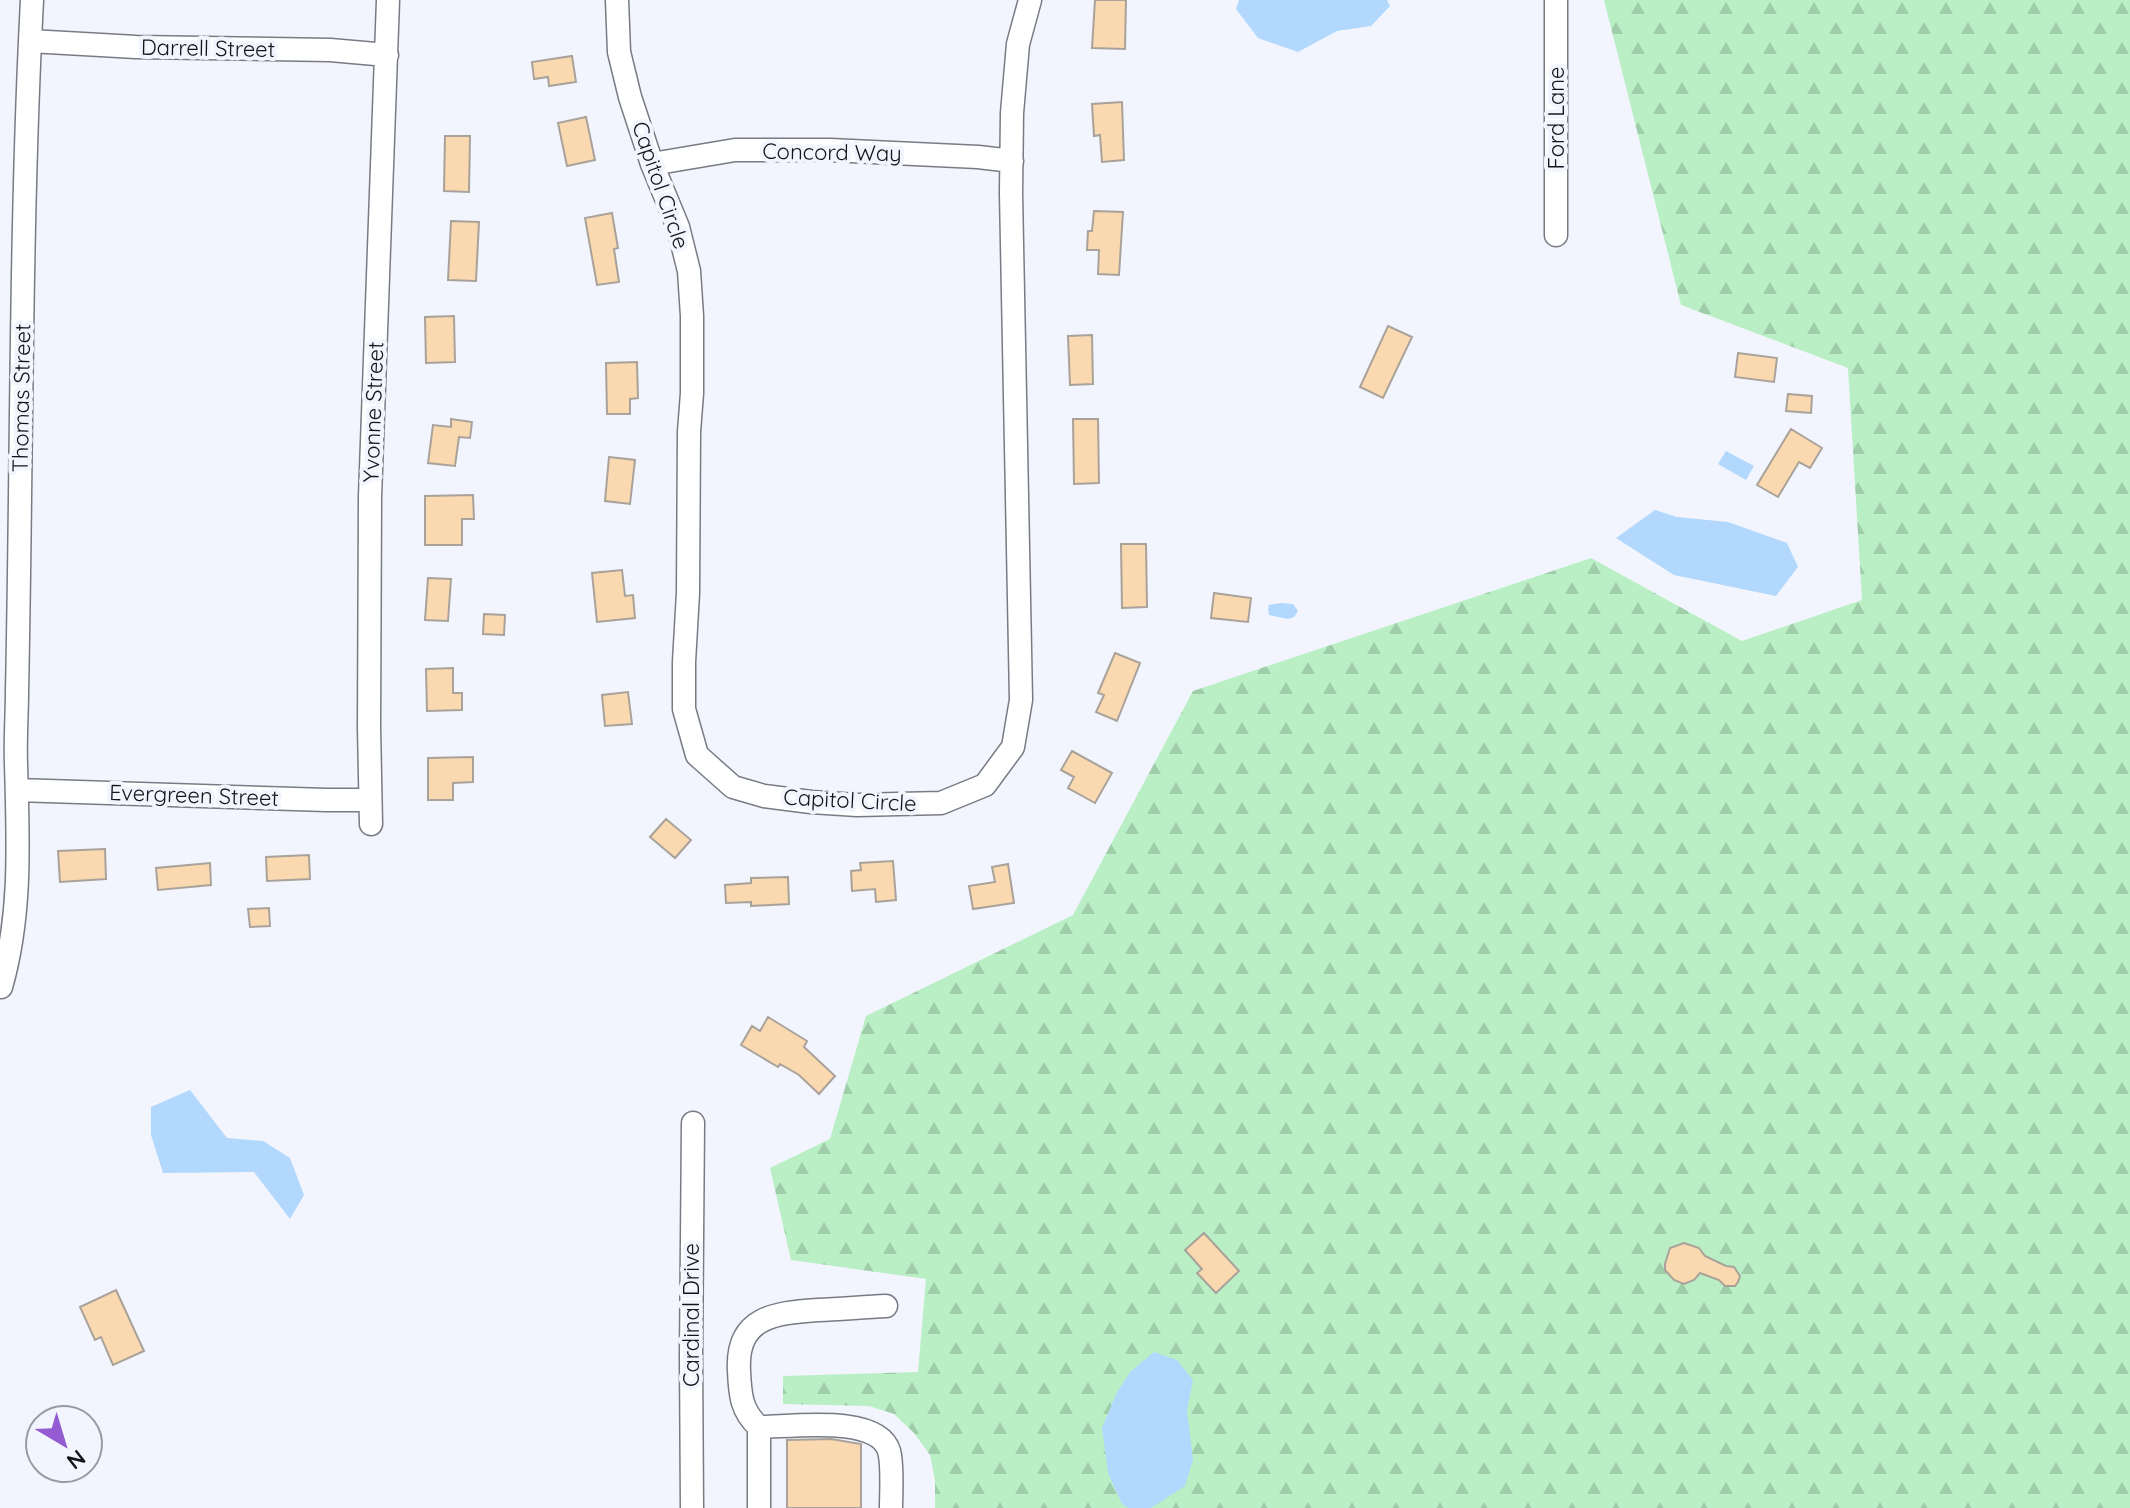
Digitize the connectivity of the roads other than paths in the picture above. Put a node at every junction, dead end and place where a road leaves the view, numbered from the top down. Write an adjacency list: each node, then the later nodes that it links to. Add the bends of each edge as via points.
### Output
1 (32, 0): 6 (street, Thomas Street)
2 (388, 0): 7 (street, Yvonne Street)
3 (617, 0): 9 (street, Capitol Circle, via 619,52)
4 (1030, 0): 8 (street, Capitol Circle, via 1018,44)
5 (1556, 0): 10 (street, Ford Lane)
6 (30, 41): 7 (street, Darrell Street); 11 (street, Thomas Street)
7 (387, 55): 12 (street, Yvonne Street, via 370,497)
8 (1012, 161): 9 (street, Concord Way, via 735,150); 9 (street, Capitol Circle, via 1021,653 1016,731 1013,747 985,785 941,803 903,805 764,796 733,787 697,755 684,709 692,393 689,271)
9 (652, 164)
10 (1556, 235)
11 (17, 790): 12 (street, Evergreen Street); 14 (street, Thomas Street, via 16,910)
12 (370, 800): 13 (street, Yvonne Street)
13 (371, 824)
14 (1, 987)
15 (693, 1123): 18 (street, Cardinal Drive)
16 (886, 1306): 17 (street, via 787,1312 754,1325 738,1355 740,1398)
17 (759, 1427): 19 (street); 20 (street, via 851,1426 870,1431 889,1451)
18 (692, 1508)
19 (759, 1508)
20 (891, 1508)

